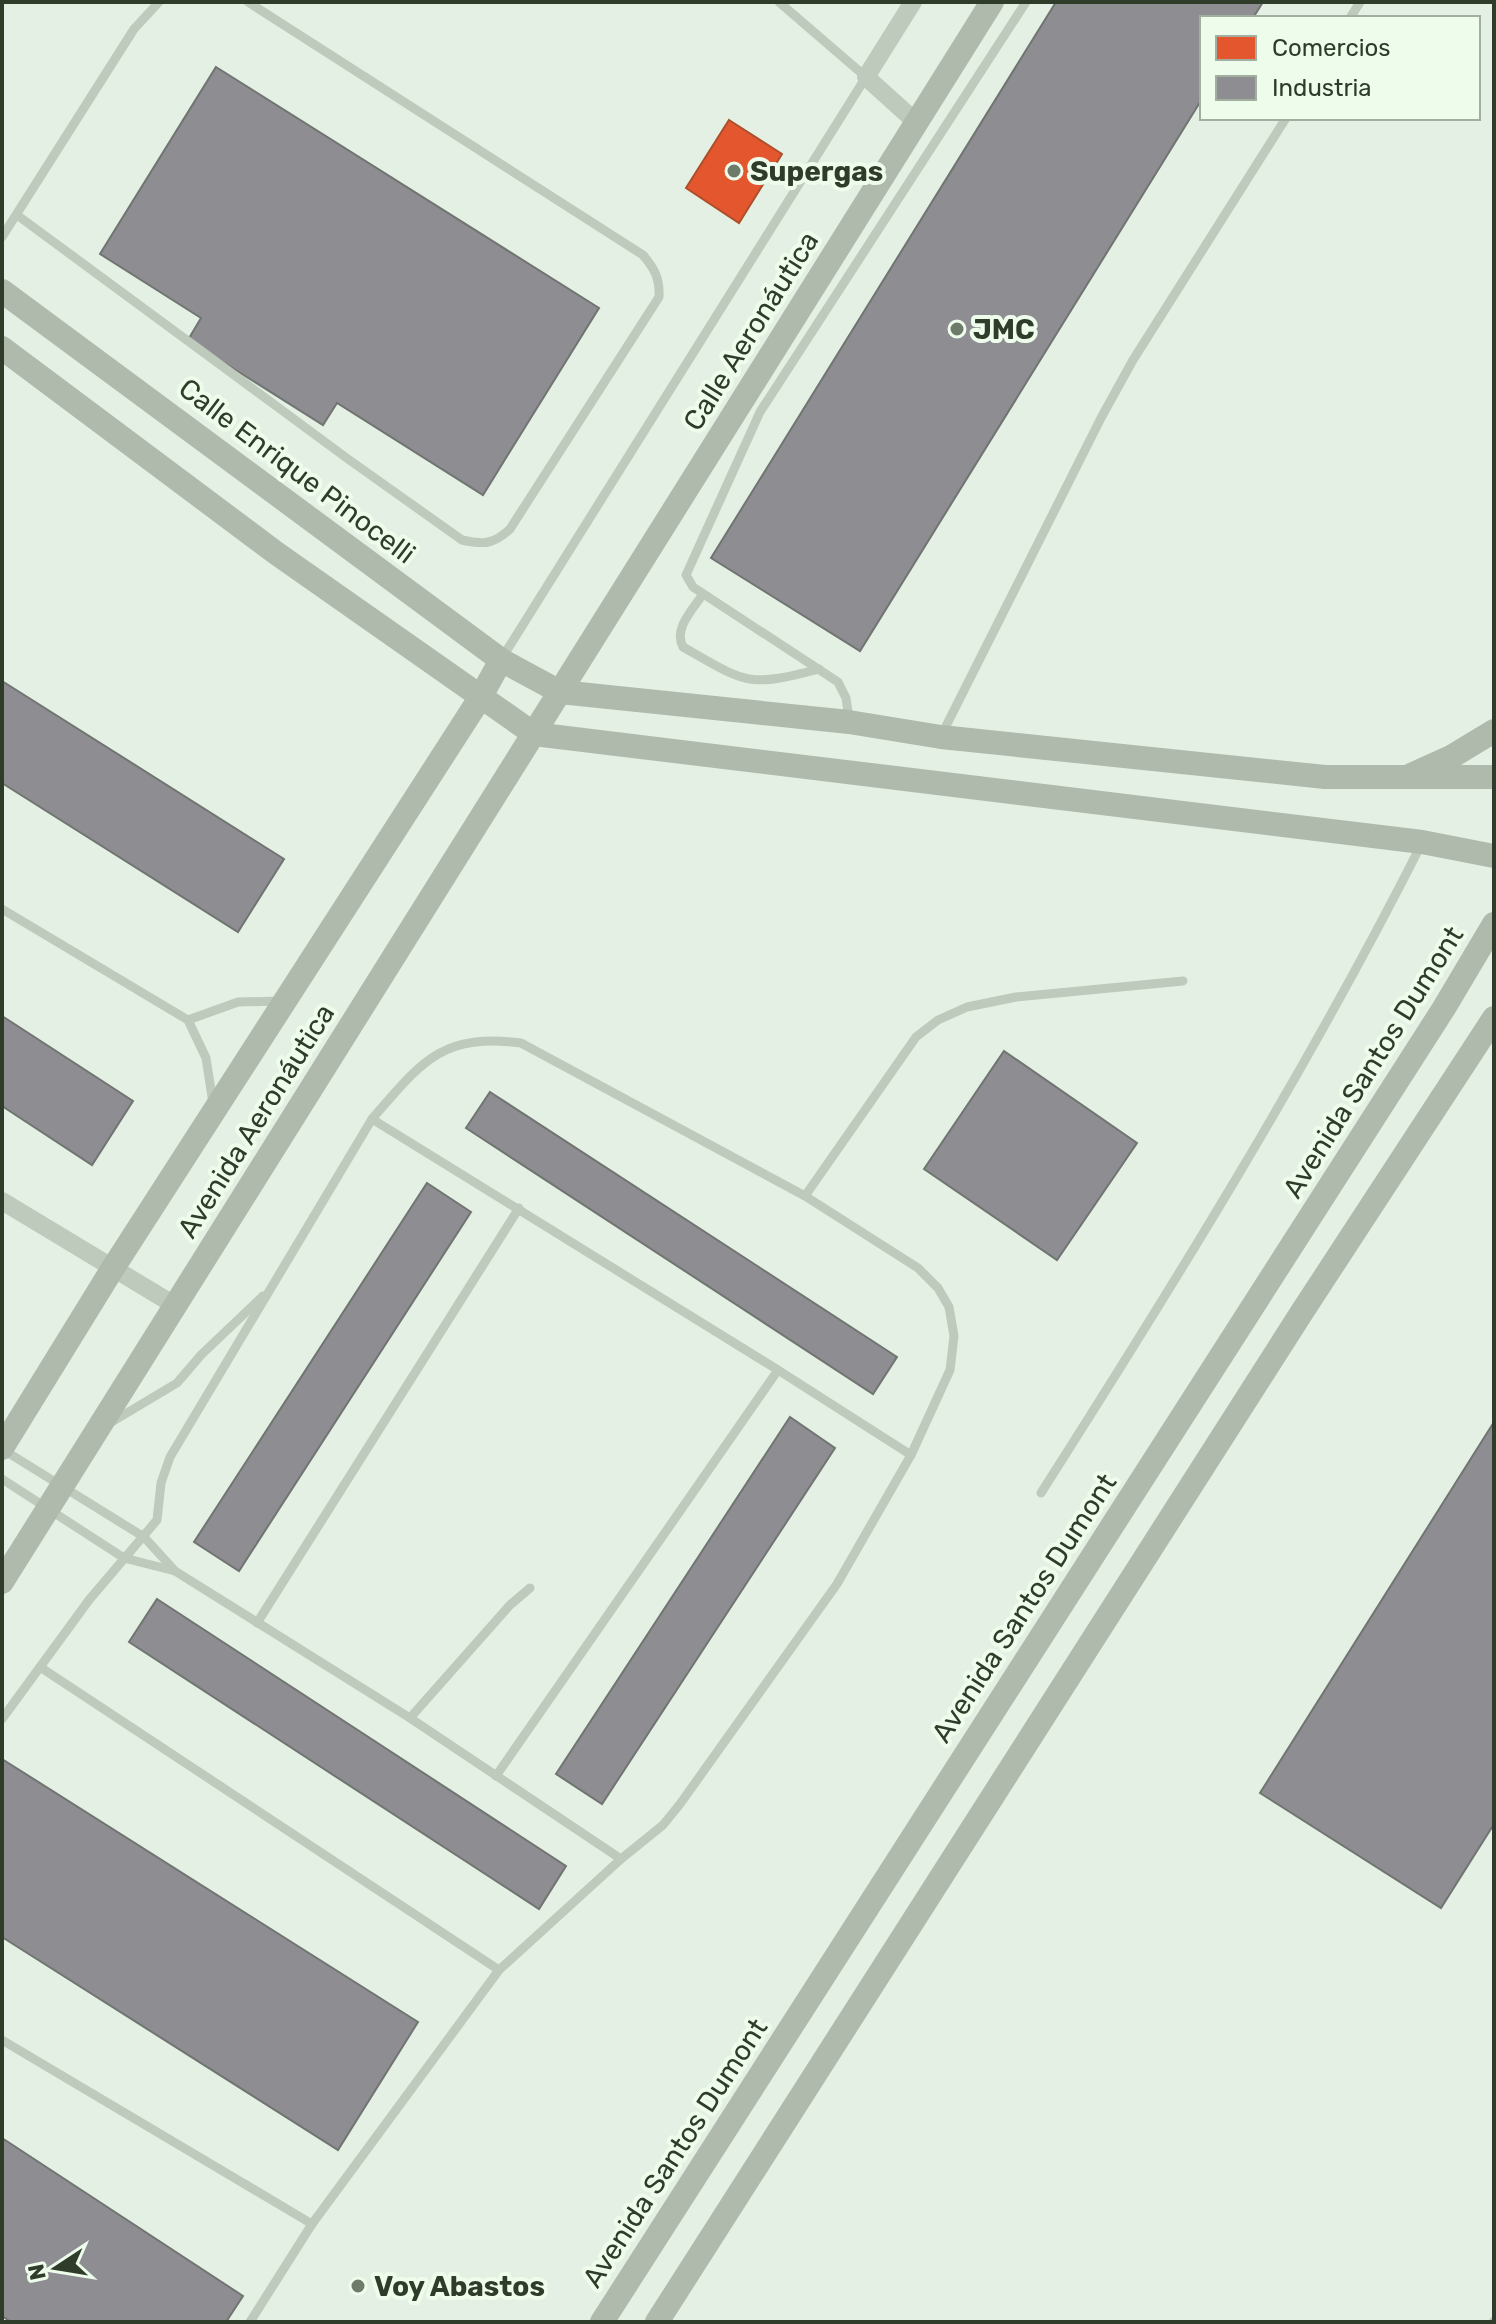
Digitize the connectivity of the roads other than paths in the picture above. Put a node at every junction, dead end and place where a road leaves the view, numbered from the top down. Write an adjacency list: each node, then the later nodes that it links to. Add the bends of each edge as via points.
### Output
1 (159, 2): 10 (lane, via 134,29)
2 (248, 2): 10 (lane, via 643,255 655,270 659,297 510,529 496,542 462,540)
3 (779, 2): 7 (lane)
4 (913, 2): 7 (street)
5 (992, 2): 9 (main road, Calle Aeronáutica)
6 (1026, 2): 14 (lane, via 760,412 688,565 688,582)
7 (866, 77): 9 (street); 15 (lane)
8 (1285, 120): 22 (lane, via 1133,360)
9 (917, 123): 17 (main road, Calle Aeronáutica)
10 (17, 215): 11 (lane)
11 (2, 237)
12 (2, 291): 15 (main road, Calle Enrique Pinocelli)
13 (2, 348): 18 (main road)
14 (703, 594): 16 (lane); 16 (lane, via 679,633 683,647 739,678 773,681)
15 (501, 660): 17 (main road, Calle Enrique Pinocelli); 18 (main road, Avenida Aeronáutica)
16 (819, 669): 19 (lane, via 843,690)
17 (560, 692): 19 (main road); 21 (main road, Avenida Aeronáutica)
18 (480, 698): 21 (main road); 30 (main road, Avenida Aeronáutica)
19 (849, 722): 22 (main road)
20 (1494, 731): 23 (main road)
21 (534, 734): 25 (main road); 40 (main road, Avenida Aeronáutica)
22 (941, 737): 23 (main road, via 1325,777)
23 (1406, 777): 24 (main road)
24 (1494, 777)
25 (1422, 842): 26 (main road); 47 (lane, via 1364,957 1202,1239)
26 (1494, 856)
27 (2, 909): 32 (lane)
28 (1494, 924): 64 (main road, Avenida Santos Dumont)
29 (1183, 981): 35 (lane, via 1016,997 967,1007 938,1020 916,1037)
30 (284, 1001): 32 (lane, via 238,1002); 33 (main road, Avenida Aeronáutica)
31 (1494, 1018): 65 (main road)
32 (188, 1020): 33 (lane, via 206,1058)
33 (214, 1110): 38 (main road, Avenida Aeronáutica)
34 (372, 1119): 35 (lane, via 415,1070 440,1051 466,1042 521,1043); 37 (lane); 39 (lane)
35 (805, 1196): 44 (lane, via 918,1268 949,1307 954,1336 950,1370)
36 (2, 1201): 38 (street)
37 (519, 1208): 41 (lane); 54 (lane)
38 (113, 1268): 40 (street); 43 (main road, Avenida Aeronáutica)
39 (271, 1288): 42 (lane, via 177,1383); 49 (lane, via 164,1469 157,1520)
40 (176, 1306): 42 (main road, Avenida Aeronáutica)
41 (778, 1370): 44 (lane); 58 (lane)
42 (96, 1431): 46 (main road, Avenida Aeronáutica)
43 (2, 1448): 46 (lane)
44 (911, 1455): 59 (lane, via 837,1584 680,1804)
45 (2, 1479): 48 (lane)
46 (62, 1486): 48 (main road, Avenida Aeronáutica); 49 (lane)
47 (1041, 1493)
48 (47, 1510): 50 (lane); 52 (main road, Avenida Aeronáutica)
49 (144, 1537): 50 (lane); 51 (lane)
50 (124, 1558): 51 (lane); 55 (lane)
51 (175, 1571): 54 (lane)
52 (2, 1582)
53 (530, 1588): 56 (lane)
54 (257, 1623): 56 (lane)
55 (40, 1667): 57 (lane); 60 (lane)
56 (410, 1718): 58 (lane)
57 (2, 1719)
58 (496, 1776): 59 (lane)
59 (621, 1859): 60 (lane)
60 (499, 1970): 62 (lane)
61 (2, 2040): 62 (lane)
62 (312, 2224): 63 (lane)
63 (250, 2322)
64 (602, 2322)
65 (657, 2322)

